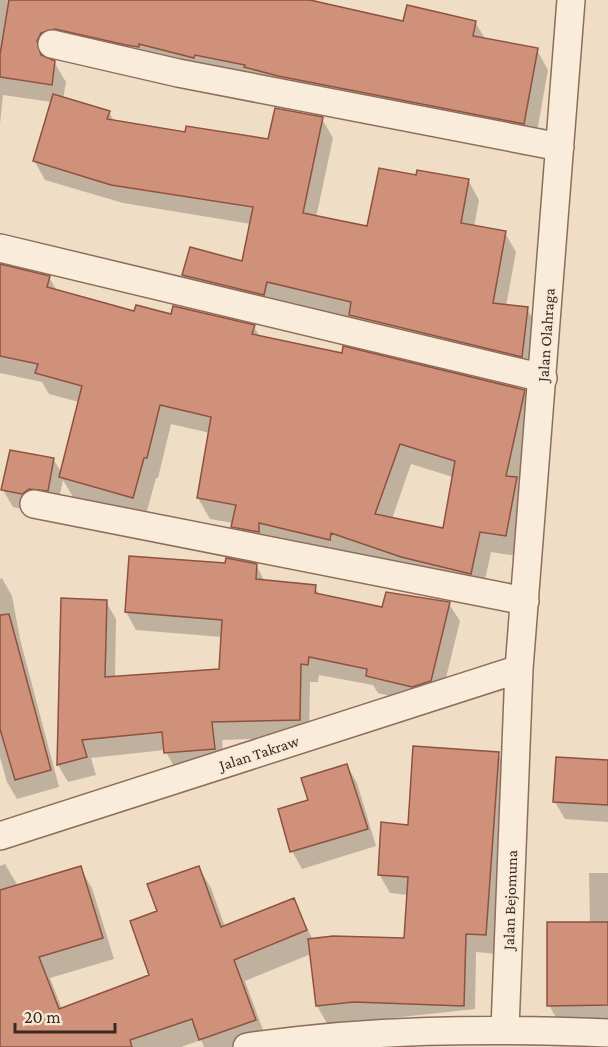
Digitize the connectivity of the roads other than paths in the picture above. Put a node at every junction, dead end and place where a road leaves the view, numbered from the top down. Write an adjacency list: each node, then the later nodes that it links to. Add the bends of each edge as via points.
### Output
1 (571, 0): 3 (street, Jalan Olahraga)
2 (52, 44): 3 (street, via 178,73)
3 (560, 147): 5 (street, Jalan Olahraga)
4 (0, 248): 5 (street)
5 (543, 378): 7 (street, Jalan Olahraga)
6 (34, 504): 7 (street)
7 (525, 601): 8 (street, Jalan Olahraga)
8 (519, 669): 9 (street, Jalan Takraw); 10 (street, Jalan Bejomuna)
9 (0, 836)
10 (505, 1029): 11 (street); 12 (street)
11 (608, 1033)
12 (459, 1038): 13 (street, via 341,1035)
13 (247, 1047)

